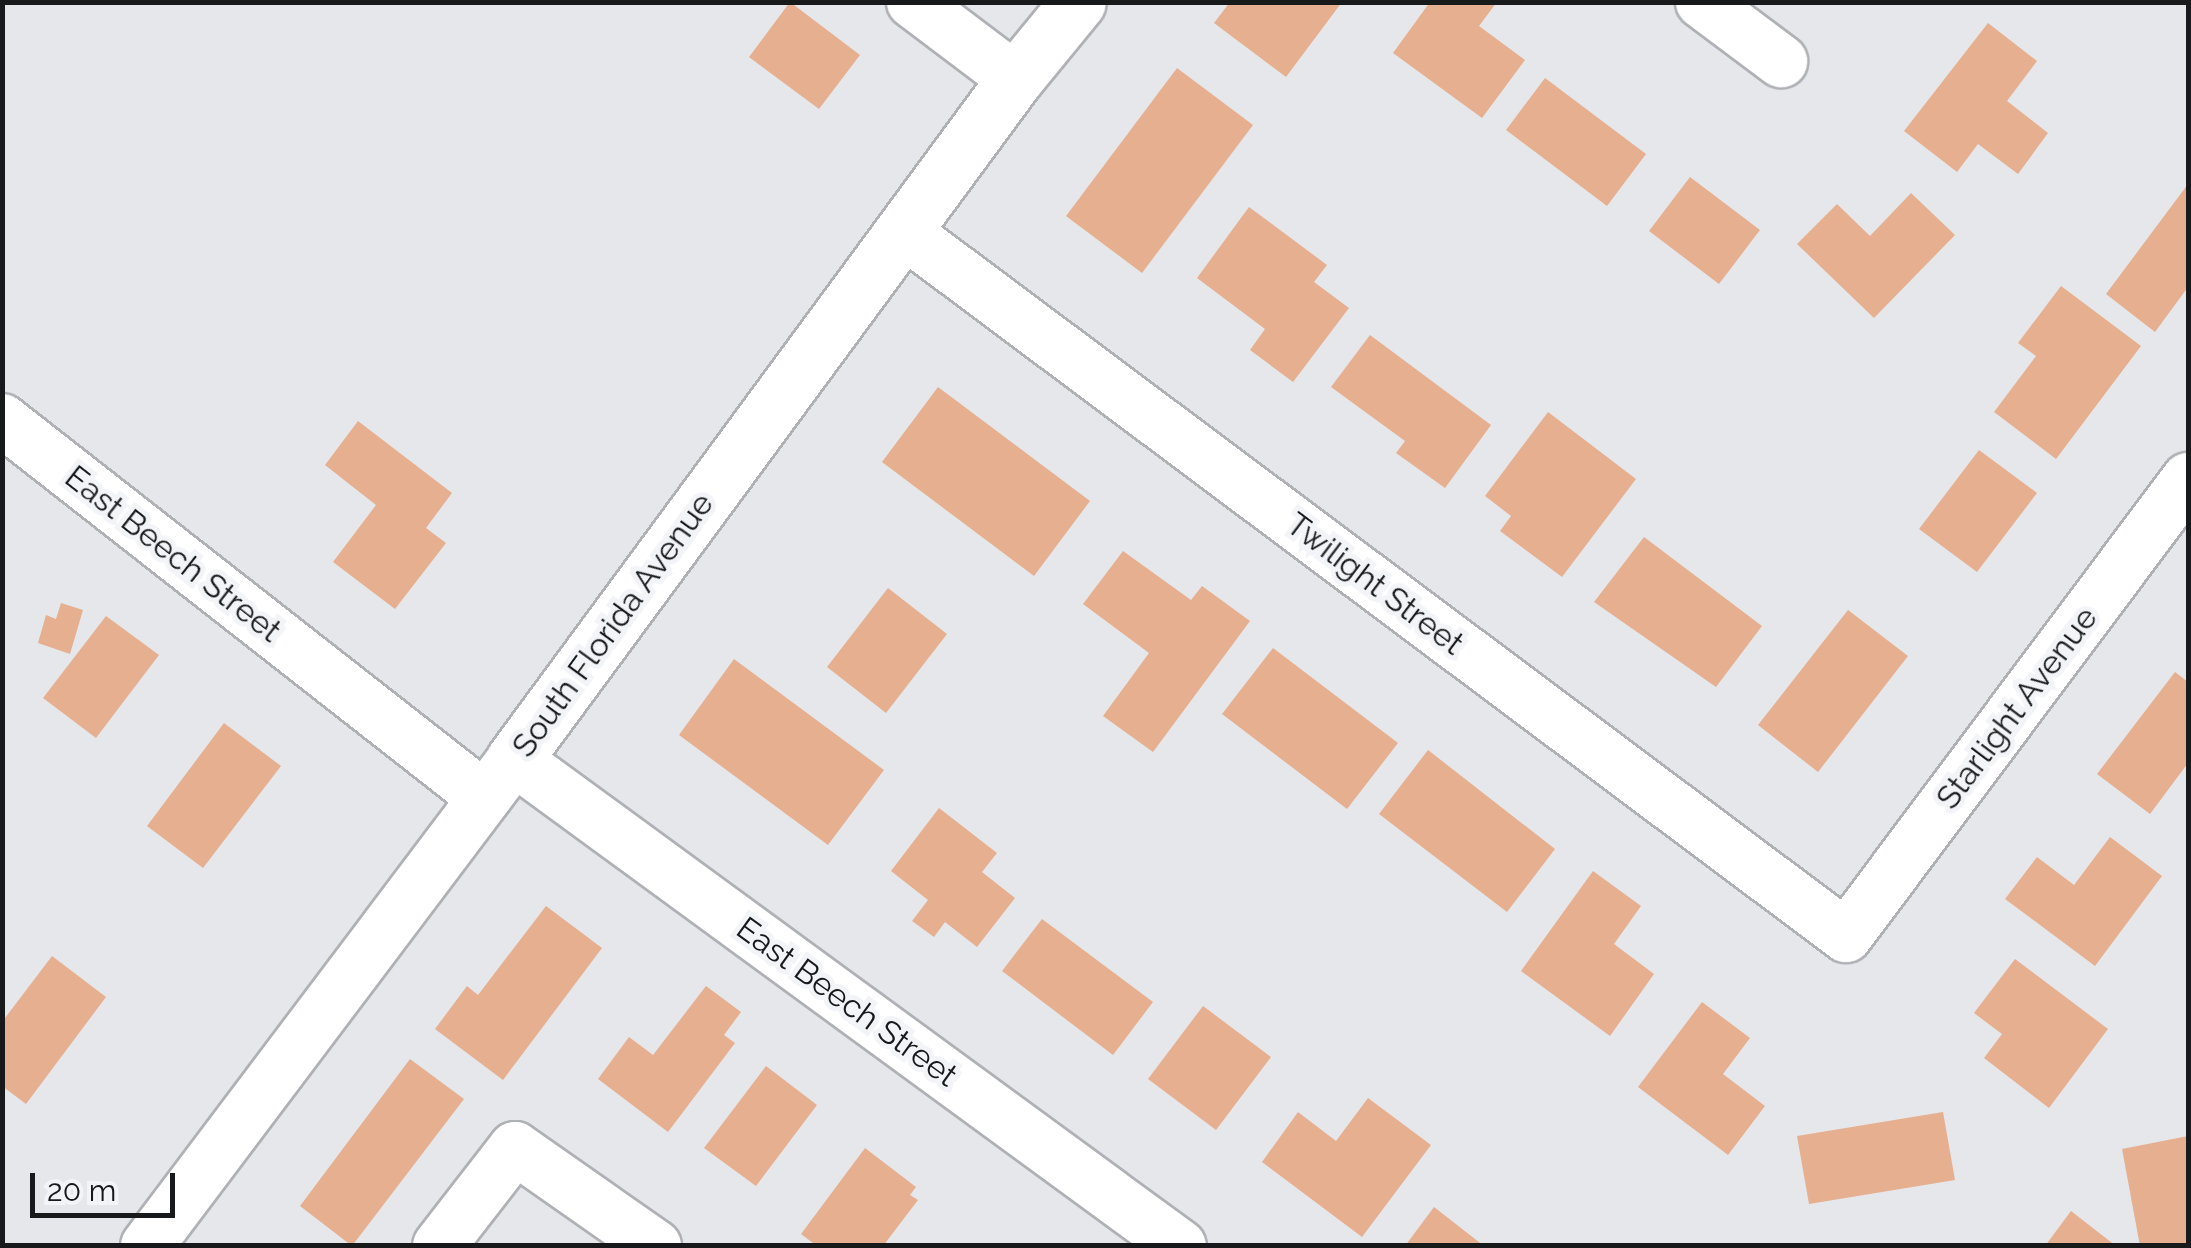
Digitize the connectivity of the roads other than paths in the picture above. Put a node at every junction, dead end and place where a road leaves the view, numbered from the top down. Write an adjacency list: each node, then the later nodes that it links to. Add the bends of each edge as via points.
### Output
1 (913, 2): 5 (street)
2 (1078, 2): 5 (street, South Florida Avenue)
3 (1702, 2): 4 (street)
4 (1781, 61)
5 (1015, 80): 6 (street, South Florida Avenue)
6 (903, 231): 9 (street, South Florida Avenue); 10 (street, Twilight Street)
7 (2, 420): 9 (street, East Beech Street)
8 (2188, 479): 10 (street, Starlight Avenue)
9 (500, 779): 11 (street, South Florida Avenue); 14 (street, East Beech Street)
10 (1846, 936)
11 (146, 1246)
12 (439, 1246): 13 (street, via 515,1148)
13 (655, 1246)
14 (1180, 1246)

